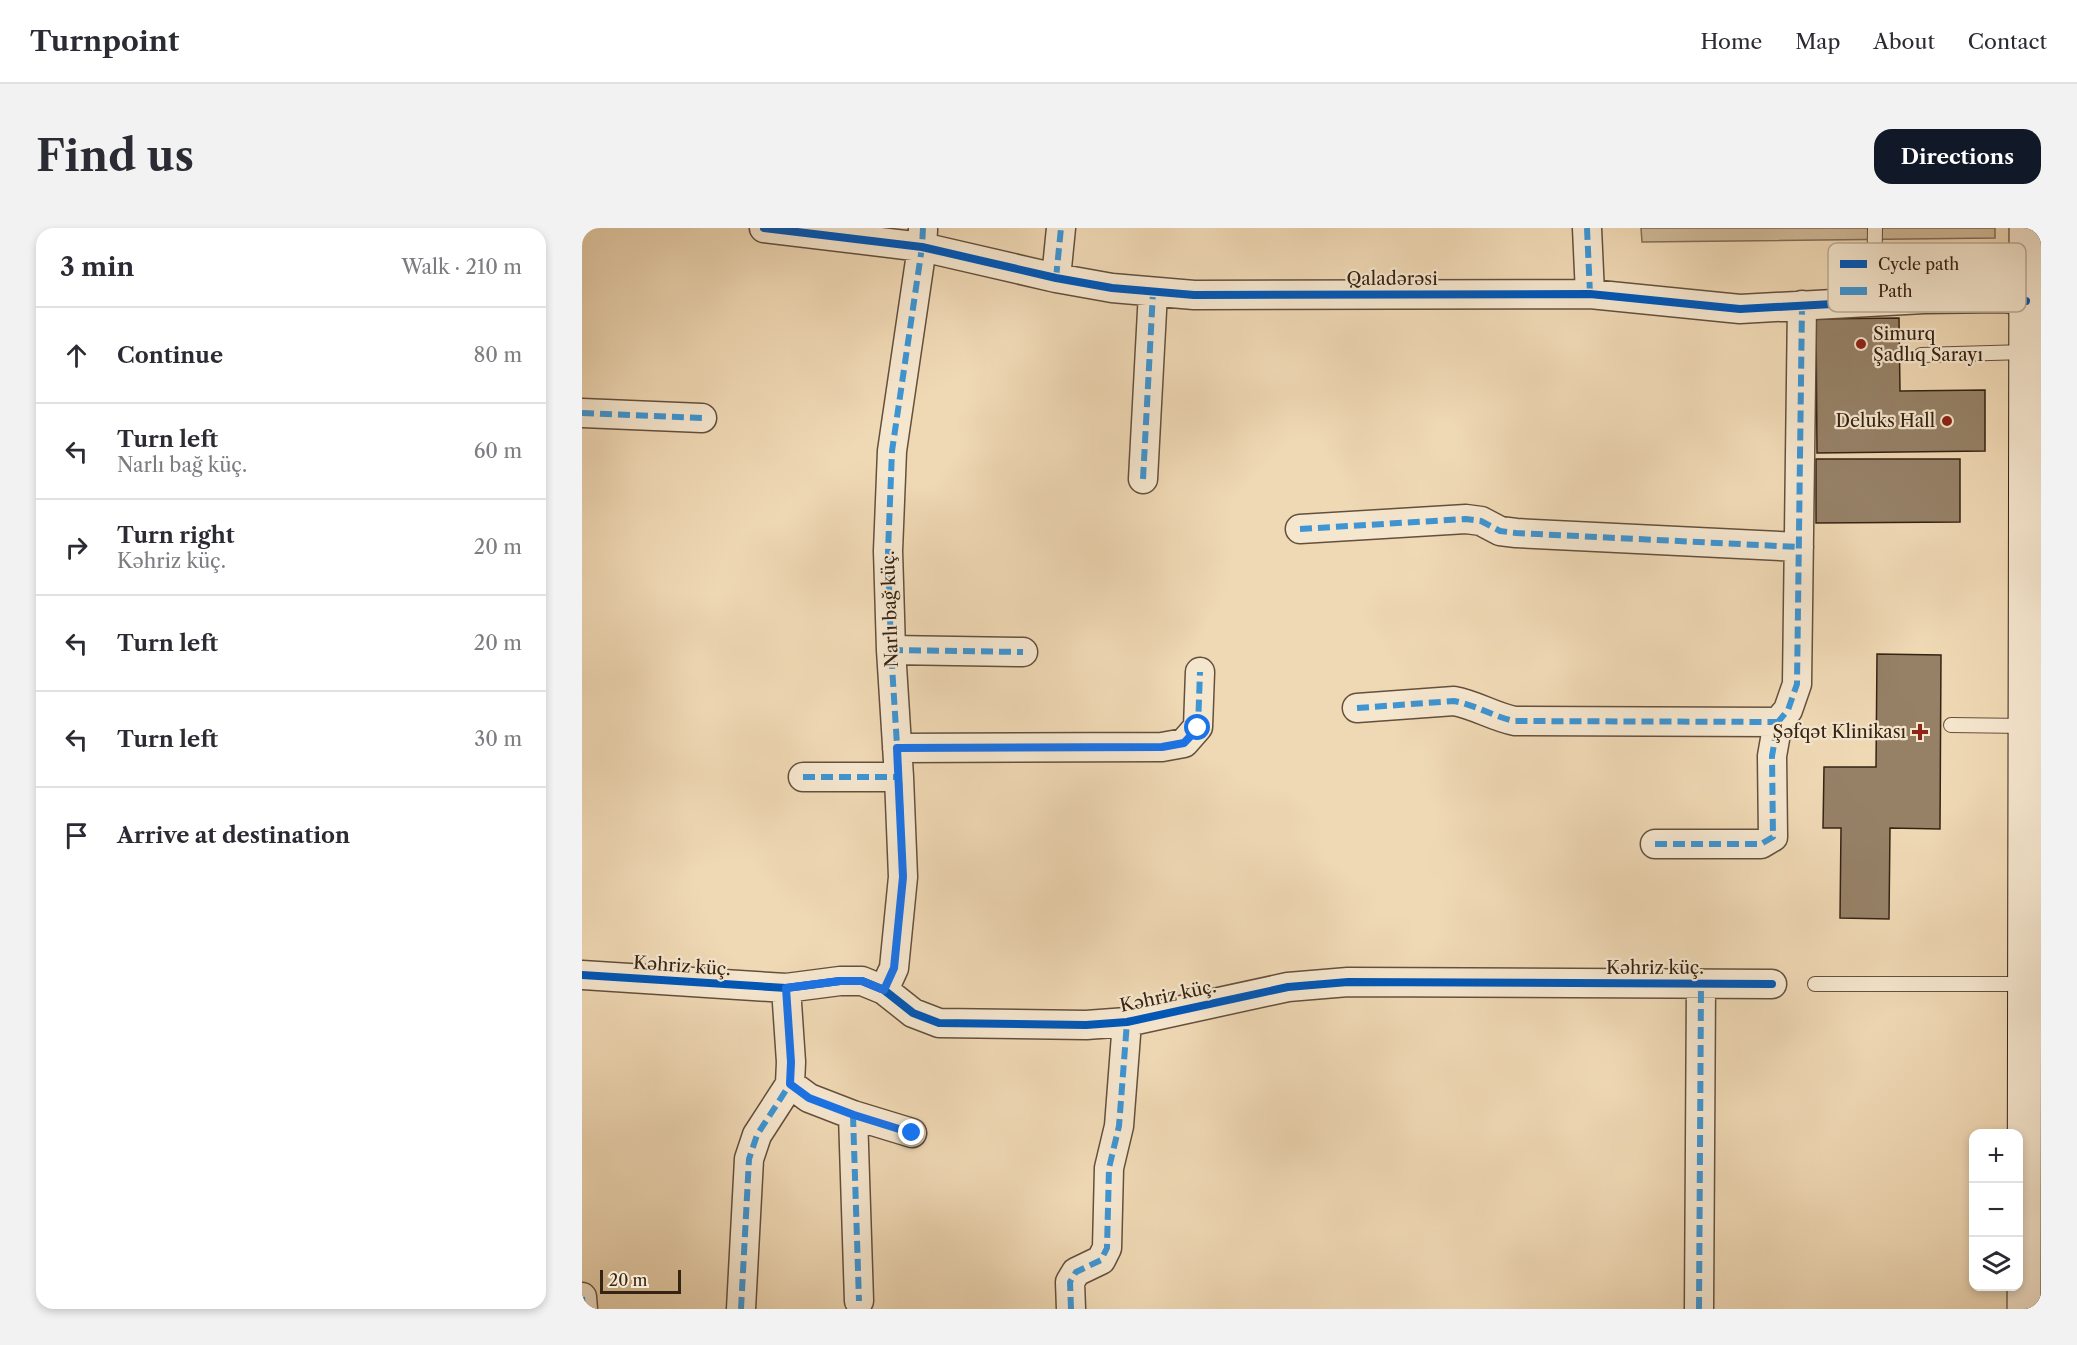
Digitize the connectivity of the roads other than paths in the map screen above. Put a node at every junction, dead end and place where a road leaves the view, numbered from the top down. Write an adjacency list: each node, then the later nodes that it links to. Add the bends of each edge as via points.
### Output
1 (764, 228): 6 (street, Qaladərəsi)
2 (1061, 228): 8 (street)
3 (1587, 228): 10 (street)
4 (1875, 228): 7 (lane)
5 (2026, 228): 11 (main road)
6 (923, 237): 8 (street, Qaladərəsi); 22 (street, Narlı bağ küç., via 892,451 888,551)
7 (1875, 243)
8 (1056, 278): 9 (street, Qaladərəsi)
9 (1153, 292): 10 (street, Qaladərəsi); 19 (street)
10 (1590, 294): 13 (street, Qaladərəsi, via 1740,309)
11 (2033, 303): 14 (main road)
12 (1828, 304): 13 (street, Qaladərəsi)
13 (1802, 305): 21 (street)
14 (2025, 351): 15 (lane); 18 (main road)
15 (1921, 355)
16 (582, 413): 17 (street)
17 (702, 418)
18 (2033, 477): 28 (main road)
19 (1143, 479)
20 (1300, 529): 21 (street, via 1466,519 1516,533)
21 (1799, 547): 26 (street, via 1797,684 1788,710)
22 (891, 650): 23 (street); 29 (street, Narlı bağ küç.)
23 (1023, 652)
24 (1200, 672): 29 (street, via 1198,728 1184,743 1162,747)
25 (1357, 708): 26 (street, via 1454,701 1515,721)
26 (1778, 722): 32 (street, via 1772,756 1773,837 1761,844)
27 (1951, 725): 28 (lane)
28 (2025, 726): 37 (main road)
29 (897, 748): 31 (street, Narlı bağ küç.)
30 (803, 777): 31 (street)
31 (899, 777): 39 (street, Narlı bağ küç., via 903,877 894,968)
32 (1655, 844)
33 (582, 975): 38 (street, Kəhriz küç.)
34 (1701, 984): 35 (street, Kəhriz küç.); 40 (street, Kəhriz küç., via 1348,982 1288,987); 49 (street)
35 (1772, 984)
36 (1815, 984): 37 (lane)
37 (2024, 984): 50 (main road)
38 (786, 988): 39 (street, Kəhriz küç., via 862,981); 41 (street)
39 (884, 990): 40 (street, Kəhriz küç., via 913,1013 939,1023)
40 (1127, 1022): 48 (street, via 1119,1126 1109,1168 1107,1248 1101,1260 1076,1272 1070,1282)
41 (790, 1084): 42 (street, via 809,1098); 47 (street, via 757,1135 749,1159)
42 (854, 1115): 43 (street); 45 (street)
43 (912, 1133)
44 (582, 1297): 46 (street)
45 (859, 1300)
46 (583, 1309)
47 (741, 1309)
48 (1071, 1309)
49 (1698, 1309)
50 (2024, 1309)

